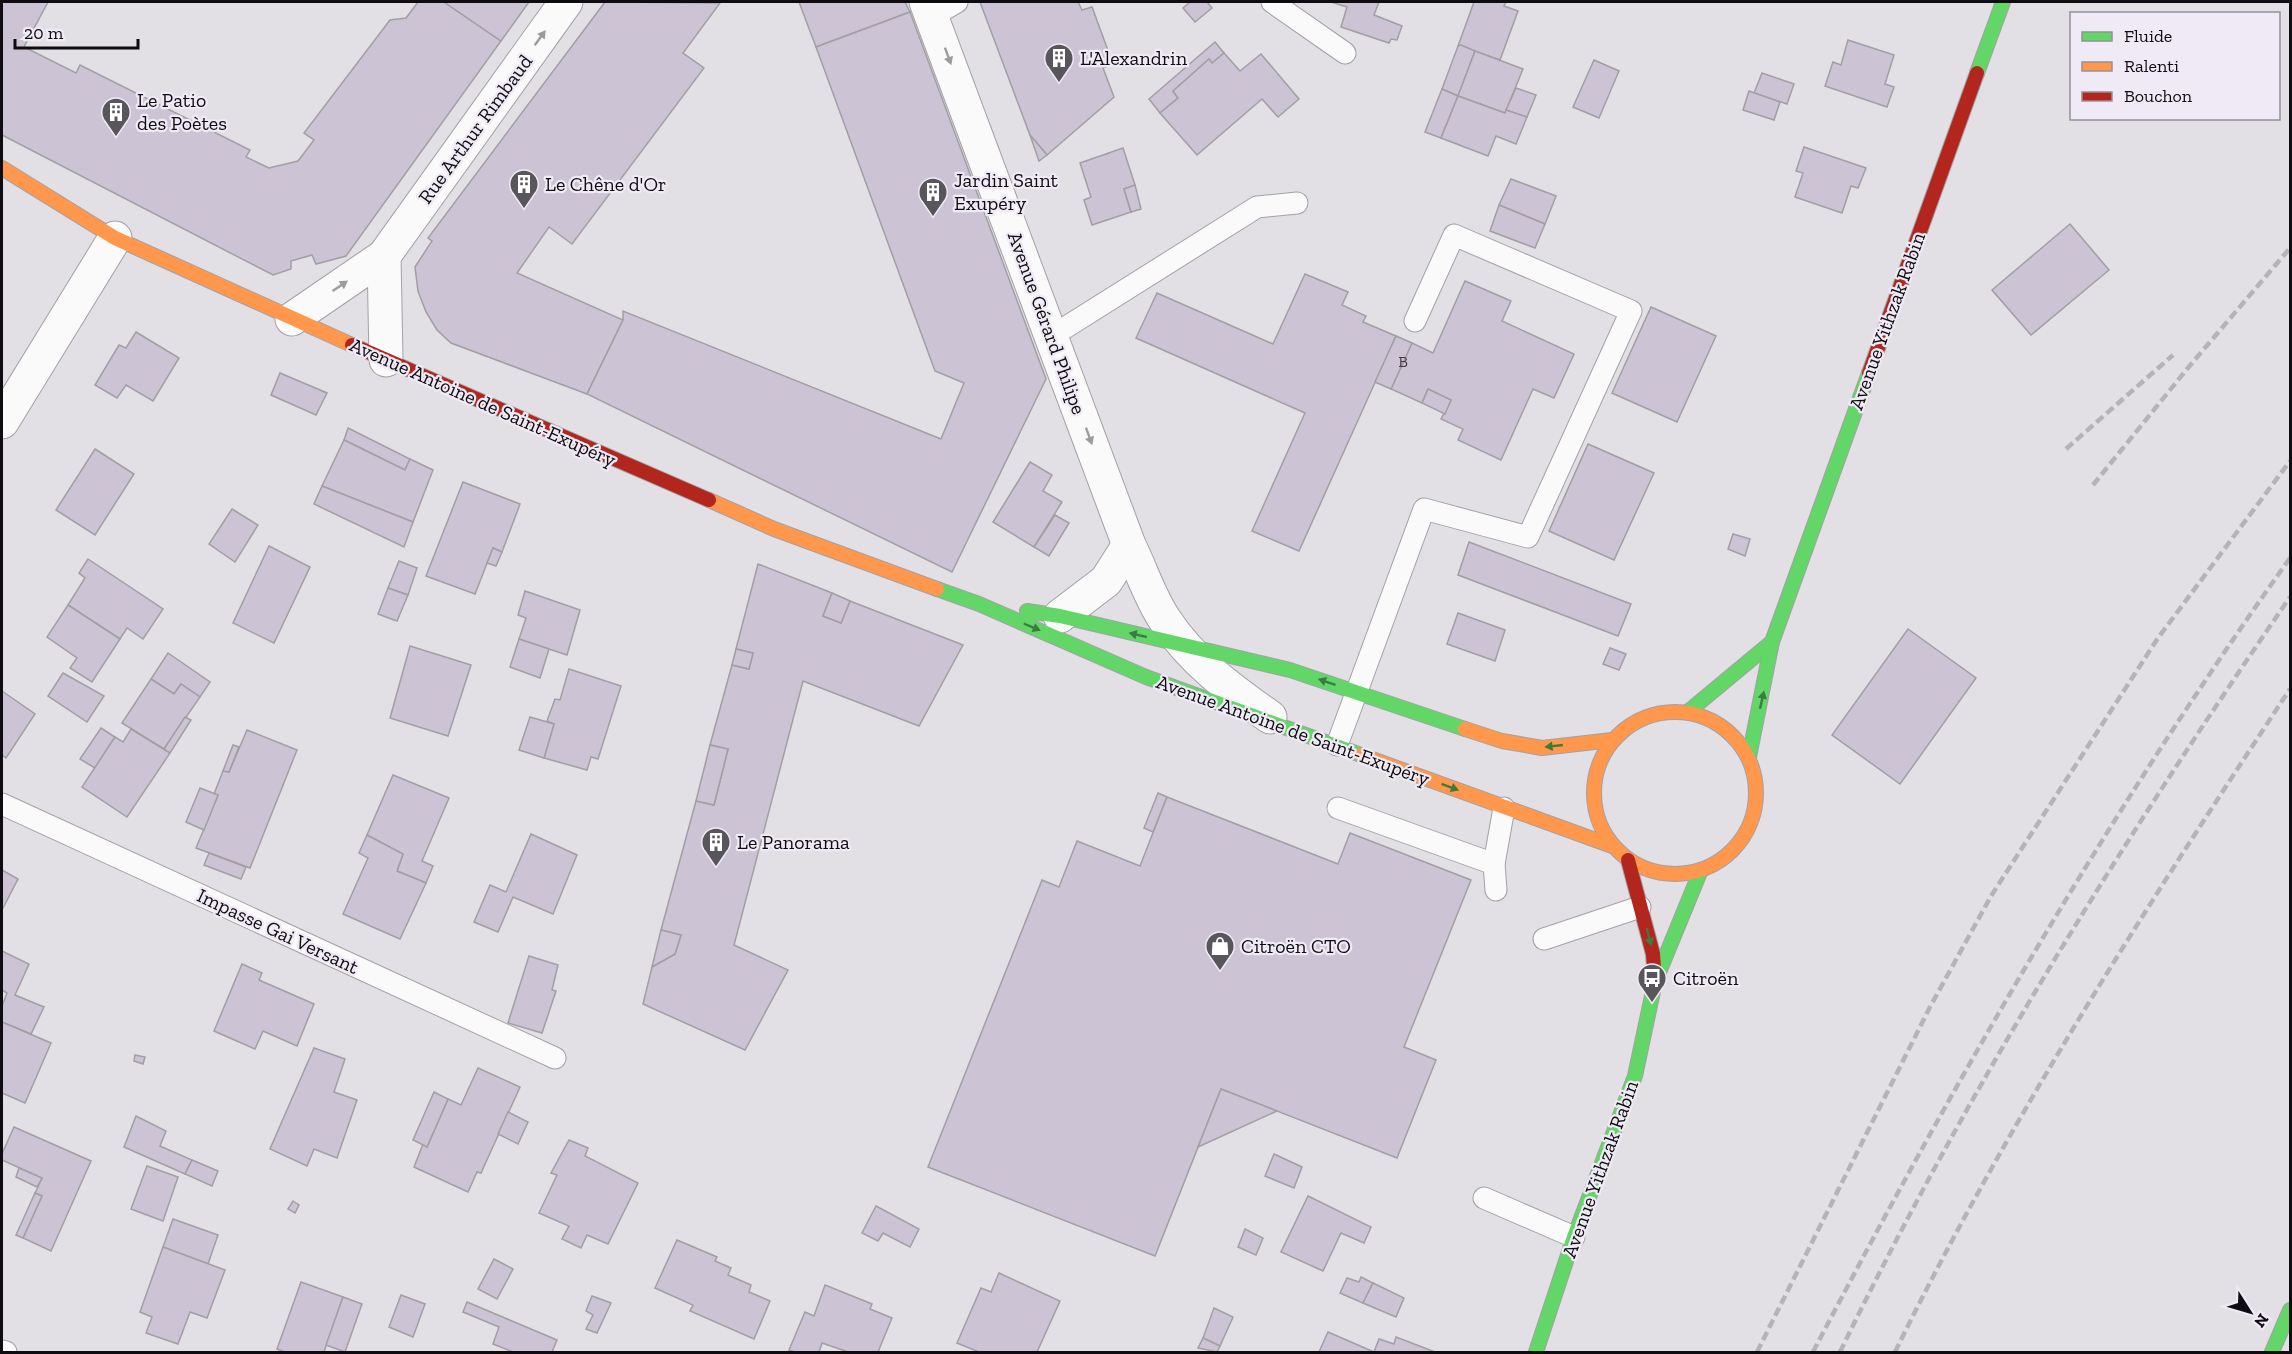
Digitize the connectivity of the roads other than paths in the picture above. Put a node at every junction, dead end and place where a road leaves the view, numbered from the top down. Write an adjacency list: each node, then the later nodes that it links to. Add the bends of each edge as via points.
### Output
1 (566, 2): 9 (street, Rue Arthur Rimbaud, one-way to 1)
2 (1272, 2): 5 (lane)
3 (2003, 2): 18 (street, Avenue Yithzak Rabin)
4 (939, 6): 12 (street, Avenue Gérard Philipe, one-way to 12)
5 (1344, 53)
6 (2, 168): 8 (street, Avenue Antoine de Saint-Exupéry)
7 (1297, 203): 12 (lane, via 1257,207)
8 (116, 238): 10 (street, Avenue Antoine de Saint-Exupéry); 14 (street)
9 (384, 255): 10 (street, Rue Arthur Rimbaud, one-way to 9); 13 (street)
10 (292, 319): 13 (street, Avenue Antoine de Saint-Exupéry)
11 (1415, 321): 20 (lane, via 1454,235 1631,311 1528,537 1424,509)
12 (1052, 336): 15 (street, Avenue Gérard Philipe, one-way to 15)
13 (386, 360): 16 (street, Avenue Antoine de Saint-Exupéry, via 774,529)
14 (2, 422)
15 (1129, 545): 17 (street, via 1106,582); 19 (street, Avenue Gérard Philipe, via 1164,618)
16 (979, 604): 17 (street, Avenue Antoine de Saint-Exupéry); 22 (street, Avenue Antoine de Saint-Exupéry, one-way to 22, via 1146,677)
17 (1060, 616): 19 (street, Avenue Antoine de Saint-Exupéry, one-way to 17)
18 (1772, 642): 21 (street); 25 (street, Avenue Yithzak Rabin, one-way to 18)
19 (1183, 645): 20 (street, Avenue Antoine de Saint-Exupéry, one-way to 19, via 1290,670); 22 (street, Avenue Gérard Philipe, via 1225,686)
20 (1358, 692): 23 (street, Avenue Antoine de Saint-Exupéry, one-way to 20, via 1542,748 1502,741); 24 (lane)
21 (1689, 711): 23 (street, via 1661,711 1634,721); 25 (street, via 1713,720 1734,735)
22 (1281, 724): 24 (street, Avenue Antoine de Saint-Exupéry)
23 (1612, 740): 29 (street, via 1598,765 1592,793 1598,821)
24 (1337, 745): 28 (street, Avenue Antoine de Saint-Exupéry, one-way to 28)
25 (1749, 756): 32 (street, via 1756,783 1755,811 1744,837 1725,857)
26 (2, 804): 37 (lane, Impasse Gai Versant)
27 (1338, 808): 31 (lane)
28 (1504, 808): 29 (street, Avenue Antoine de Saint-Exupéry); 31 (lane)
29 (1612, 846): 30 (street)
30 (1628, 860): 32 (street, via 1650,871 1676,875); 34 (street, Avenue Yithzak Rabin)
31 (1494, 864): 33 (lane)
32 (1701, 870): 36 (street, Avenue Yithzak Rabin)
33 (1496, 890)
34 (1640, 907): 35 (lane); 36 (street, Avenue Yithzak Rabin, one-way to 36, via 1653,954)
35 (1544, 939)
36 (1655, 982): 39 (street, Avenue Yithzak Rabin, via 1635,1076)
37 (555, 1058)
38 (1484, 1198): 39 (lane)
39 (1574, 1237): 41 (street, Avenue Yithzak Rabin)
40 (2290, 1310): 42 (street)
41 (1536, 1353)
42 (2272, 1353)

